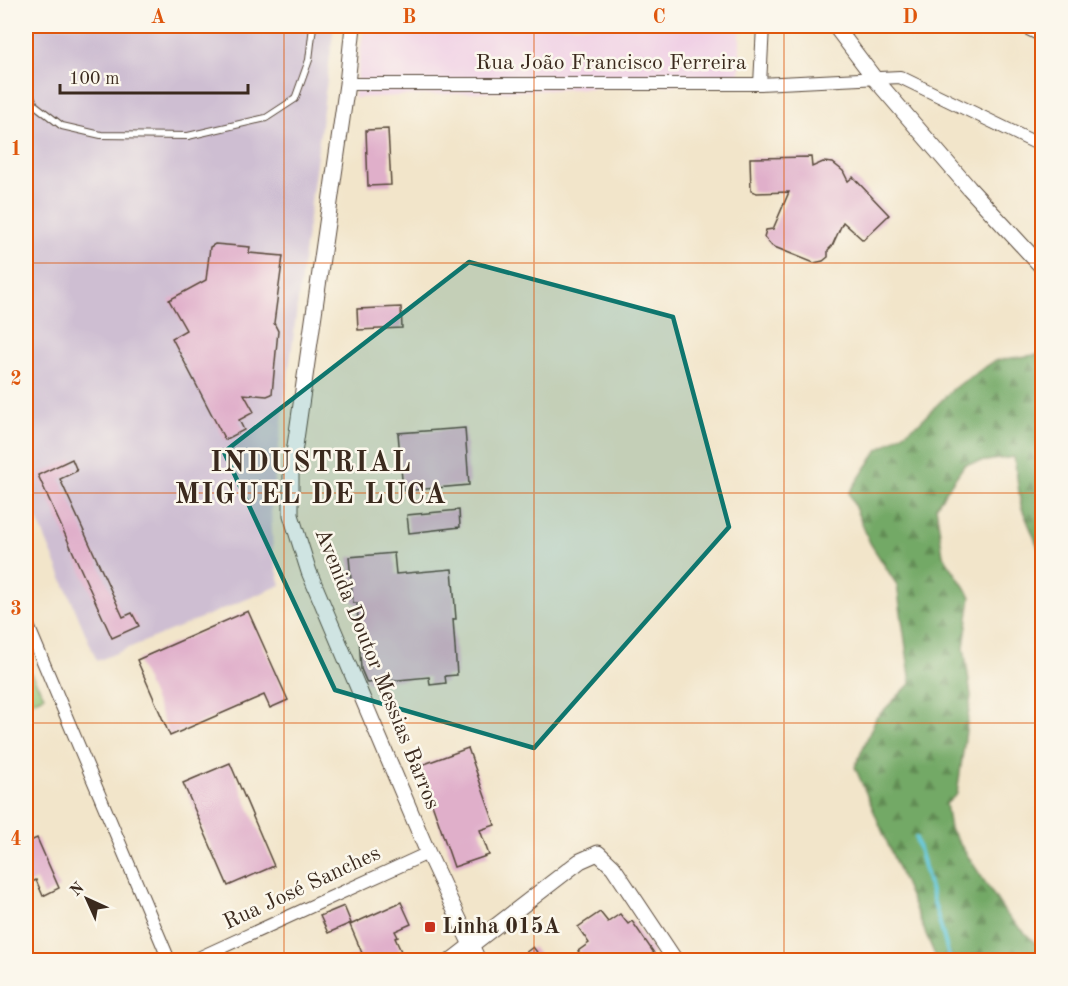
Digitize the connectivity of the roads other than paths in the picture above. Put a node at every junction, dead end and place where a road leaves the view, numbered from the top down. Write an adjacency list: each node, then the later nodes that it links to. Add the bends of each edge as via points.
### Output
1 (313, 26): 10 (lane, via 309,60 295,99 266,118 188,136 101,135 62,126 35,105)
2 (353, 26): 8 (street, Avenida Doutor Messias Barros)
3 (763, 26): 9 (street)
4 (835, 26): 7 (street)
5 (1022, 26): 6 (street)
6 (1042, 36)
7 (875, 79): 9 (street, Rua João Francisco Ferreira); 11 (street, Rua João Francisco Ferreira, via 900,77); 12 (street, via 969,188)
8 (347, 84): 9 (street, Rua João Francisco Ferreira); 14 (street, Avenida Doutor Messias Barros, via 291,474 291,515 309,572)
9 (760, 84)
10 (26, 85)
11 (1042, 146)
12 (1040, 260)
13 (26, 621): 16 (street)
14 (428, 853): 15 (street, Avenida Doutor Messias Barros); 17 (street, Rua José Sanches)
15 (470, 946): 18 (street); 19 (street, Avenida Doutor Messias Barros); 20 (street, via 580,861 598,853 613,867)
16 (169, 960)
17 (194, 960)
18 (452, 960)
19 (478, 960)
20 (675, 960)

